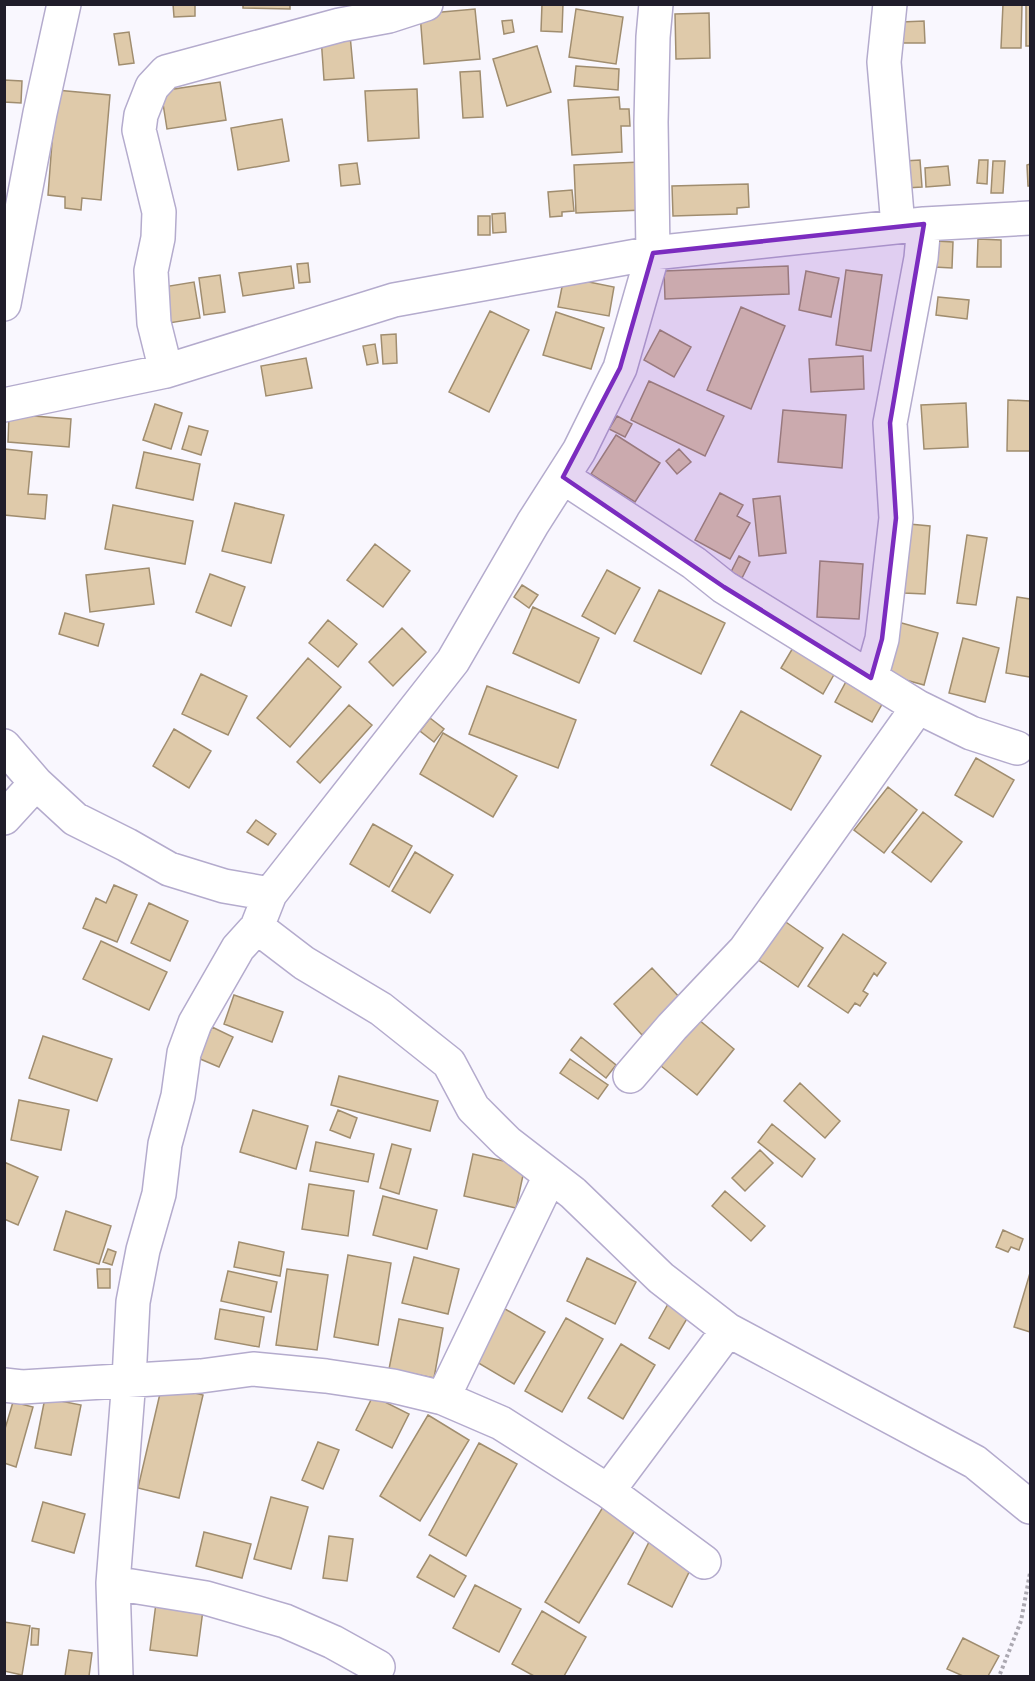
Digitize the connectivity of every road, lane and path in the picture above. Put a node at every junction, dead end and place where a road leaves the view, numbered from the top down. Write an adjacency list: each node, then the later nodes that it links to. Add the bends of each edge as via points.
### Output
1 (64, 4): 8 (street)
2 (426, 4): 9 (street, via 166,72 152,87 139,130 159,212 151,271 154,323)
3 (656, 4): 7 (street, via 651,122)
4 (890, 4): 6 (street, via 884,62)
5 (1030, 218): 6 (street)
6 (911, 225): 7 (street); 12 (street, via 921,258 890,423 896,518 882,639)
7 (654, 253): 9 (street, via 394,300); 11 (street, via 620,368)
8 (4, 304)
9 (166, 371): 10 (street)
10 (4, 405)
11 (563, 477): 12 (street, via 724,587); 18 (street, via 453,660)
12 (871, 678): 13 (street)
13 (918, 707): 15 (street, via 971,733); 20 (street, via 745,950)
14 (4, 746): 16 (street)
15 (1017, 748)
16 (36, 783): 17 (street); 18 (street, via 75,819 169,869 224,886)
17 (4, 818)
18 (270, 894): 19 (street)
19 (256, 927): 21 (street, via 304,963 381,1009 449,1063 473,1108); 23 (street, via 238,948 195,1023 184,1053 159,1194 133,1302)
20 (630, 1076)
21 (550, 1176): 22 (street, via 662,1278); 25 (street)
22 (728, 1330): 26 (street); 27 (street, via 975,1462)
23 (129, 1379): 24 (street); 25 (street, via 252,1369 393,1386); 30 (street)
24 (4, 1385)
25 (443, 1398): 26 (street, via 501,1423)
26 (608, 1491): 28 (street)
27 (1030, 1507)
28 (704, 1562)
29 (1030, 1574): 32 (path, via 1021,1621)
30 (113, 1583): 31 (street, via 206,1598 285,1622); 33 (street)
31 (378, 1667)
32 (1000, 1674)
33 (116, 1677)

